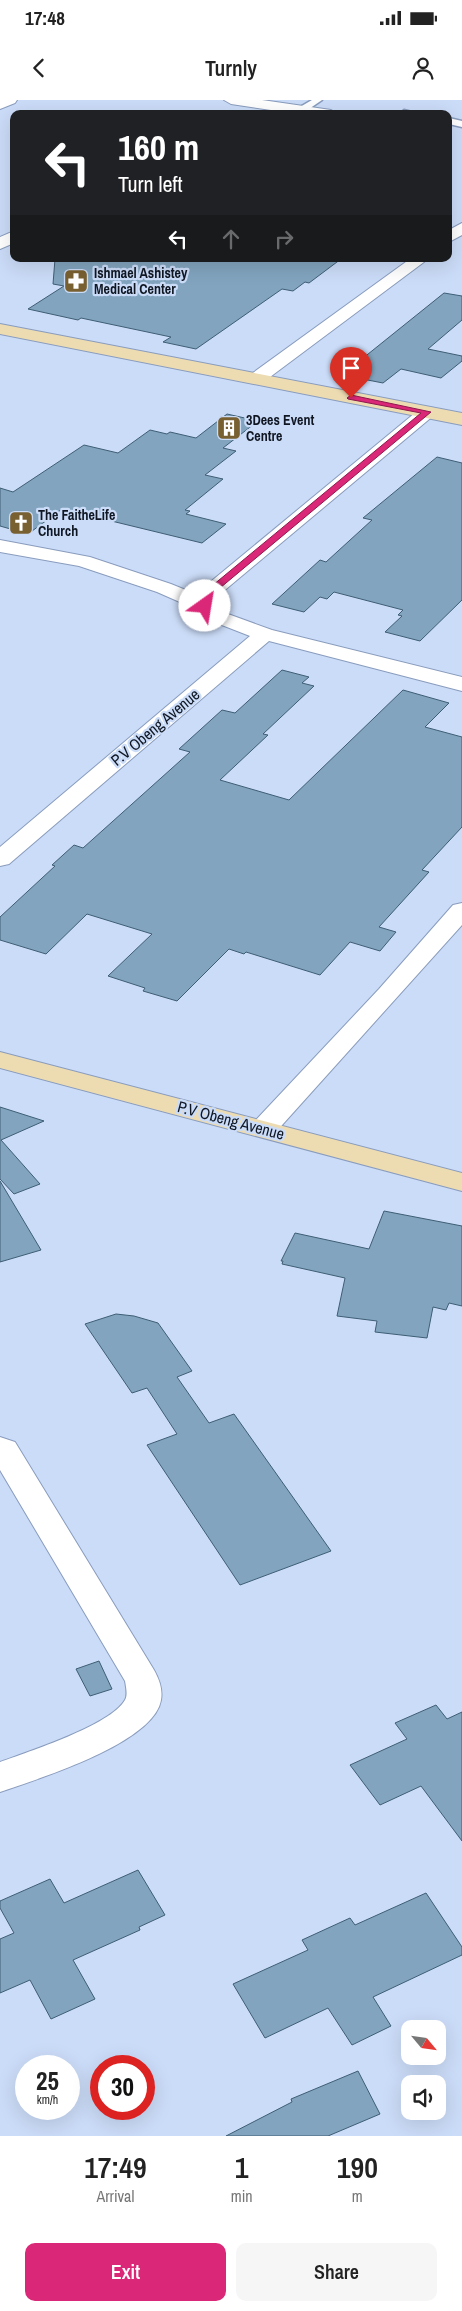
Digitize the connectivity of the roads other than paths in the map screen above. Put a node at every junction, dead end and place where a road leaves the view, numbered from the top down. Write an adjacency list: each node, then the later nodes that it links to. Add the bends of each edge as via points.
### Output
1 (10, 100): 5 (street)
2 (231, 100): 4 (street)
3 (318, 100): 6 (lane)
4 (263, 103): 6 (street); 7 (street)
5 (0, 105)
6 (303, 109): 8 (street)
7 (250, 110)
8 (309, 110)
9 (10, 230): 10 (street)
10 (0, 244)
11 (416, 262): 13 (street)
12 (0, 329): 13 (street)
13 (256, 379): 14 (street)
14 (427, 412): 15 (street); 17 (street, via 210,592)
15 (462, 419)
16 (0, 546): 17 (street, via 84,561 164,588)
17 (205, 606): 18 (street, via 221,618)
18 (265, 634): 19 (street); 20 (street, P.V Obeng Avenue)
19 (460, 681)
20 (0, 859)
21 (462, 910): 23 (street)
22 (0, 1060): 23 (street, P.V Obeng Avenue)
23 (264, 1128): 24 (street, P.V Obeng Avenue)
24 (462, 1182)
25 (0, 1448): 26 (street, via 142,1680 145,1694 132,1717 113,1732)
26 (0, 1777)

